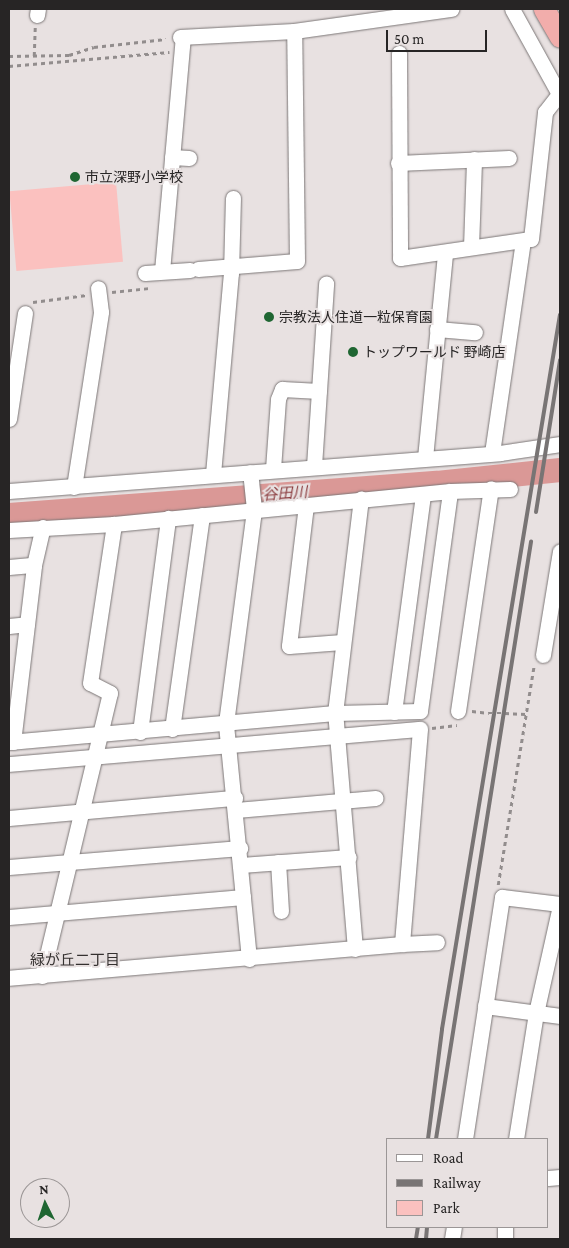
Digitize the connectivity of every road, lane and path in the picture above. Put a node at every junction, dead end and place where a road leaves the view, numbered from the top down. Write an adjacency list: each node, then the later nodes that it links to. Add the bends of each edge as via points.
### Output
1 (451, 9): 4 (street)
2 (512, 9): 18 (street, via 559,94 545,112 531,239)
3 (544, 9): 6 (highway)
4 (294, 31): 5 (street); 23 (street, via 297,261)
5 (182, 37): 10 (path, via 94,47 69,55); 11 (path, via 168,52); 12 (street)
6 (560, 37)
7 (33, 42): 10 (path)
8 (399, 53): 16 (street)
9 (9, 56): 10 (path)
10 (34, 56)
11 (9, 66)
12 (172, 157): 13 (street); 21 (street)
13 (189, 158)
14 (509, 158): 15 (street)
15 (474, 159): 16 (street); 19 (street)
16 (398, 163): 20 (street, via 400,258)
17 (233, 198): 23 (street)
18 (523, 241): 19 (street); 32 (street)
19 (471, 247): 20 (street)
20 (444, 253): 27 (street)
21 (162, 271): 22 (street); 23 (street, via 194,269)
22 (145, 273)
23 (230, 273): 37 (street)
24 (326, 283): 29 (street)
25 (98, 291): 26 (path); 38 (street, via 101,312)
26 (26, 308): 30 (street)
27 (437, 329): 28 (street); 33 (street)
28 (475, 332)
29 (319, 391): 34 (street); 35 (street, via 282,388 278,399)
30 (9, 411)
31 (560, 444): 32 (street)
32 (492, 453): 33 (street)
33 (425, 458): 34 (street)
34 (314, 466): 35 (street)
35 (274, 469): 36 (street)
36 (250, 472): 37 (street); 46 (street)
37 (213, 474): 38 (street)
38 (74, 487): 41 (street)
39 (491, 488): 40 (street); 42 (street); 60 (street)
40 (510, 489)
41 (9, 491)
42 (450, 491): 43 (street); 61 (street, via 420,711)
43 (423, 494): 44 (street); 61 (street)
44 (361, 499): 45 (street); 57 (street)
45 (306, 505): 46 (street); 57 (street, via 289,646)
46 (254, 509): 47 (street); 64 (street)
47 (202, 515): 48 (street); 65 (street)
48 (168, 518): 49 (street); 67 (street)
49 (114, 524): 50 (street); 68 (street, via 90,684 110,693)
50 (43, 527): 51 (street); 53 (street)
51 (9, 530)
52 (560, 551): 58 (street)
53 (34, 565): 54 (street); 55 (street)
54 (9, 567)
55 (27, 624): 56 (street); 59 (street)
56 (9, 626)
57 (342, 642): 62 (street)
58 (543, 655): 63 (path, via 535,657)
59 (14, 684): 70 (street)
60 (458, 711): 63 (path, bridge); 66 (path, via 461,725)
61 (394, 712): 62 (street)
62 (335, 713): 64 (street); 69 (street)
63 (526, 714): 86 (path, via 497,891)
64 (226, 723): 65 (street); 71 (street)
65 (172, 729): 67 (street)
66 (420, 729): 69 (street); 92 (street)
67 (140, 732): 68 (street)
68 (102, 735): 70 (street); 72 (street)
69 (337, 737): 71 (street); 75 (street)
70 (11, 742)
71 (230, 746): 72 (street); 76 (street)
72 (96, 756): 73 (street); 77 (street)
73 (9, 764)
74 (375, 798): 75 (street)
75 (344, 801): 76 (street); 80 (street)
76 (235, 804): 77 (street); 79 (street)
77 (83, 813): 78 (street); 81 (street)
78 (9, 818)
79 (240, 848): 81 (street); 83 (street)
80 (349, 857): 82 (street); 93 (street)
81 (71, 862): 84 (street); 89 (street)
82 (278, 862): 83 (street); 88 (street)
83 (241, 865): 85 (street)
84 (9, 867)
85 (243, 897): 89 (street); 94 (street)
86 (502, 897): 87 (street); 97 (street)
87 (560, 905): 98 (street)
88 (281, 911)
89 (60, 912): 90 (street); 95 (street)
90 (9, 916)
91 (436, 942): 92 (street)
92 (402, 944): 93 (street)
93 (355, 949): 94 (street)
94 (249, 959): 95 (street)
95 (42, 976): 96 (street)
96 (9, 978)
97 (485, 1006): 98 (street); 100 (street)
98 (536, 1013): 99 (street); 101 (street)
99 (560, 1016)
100 (464, 1138)
101 (516, 1138)

